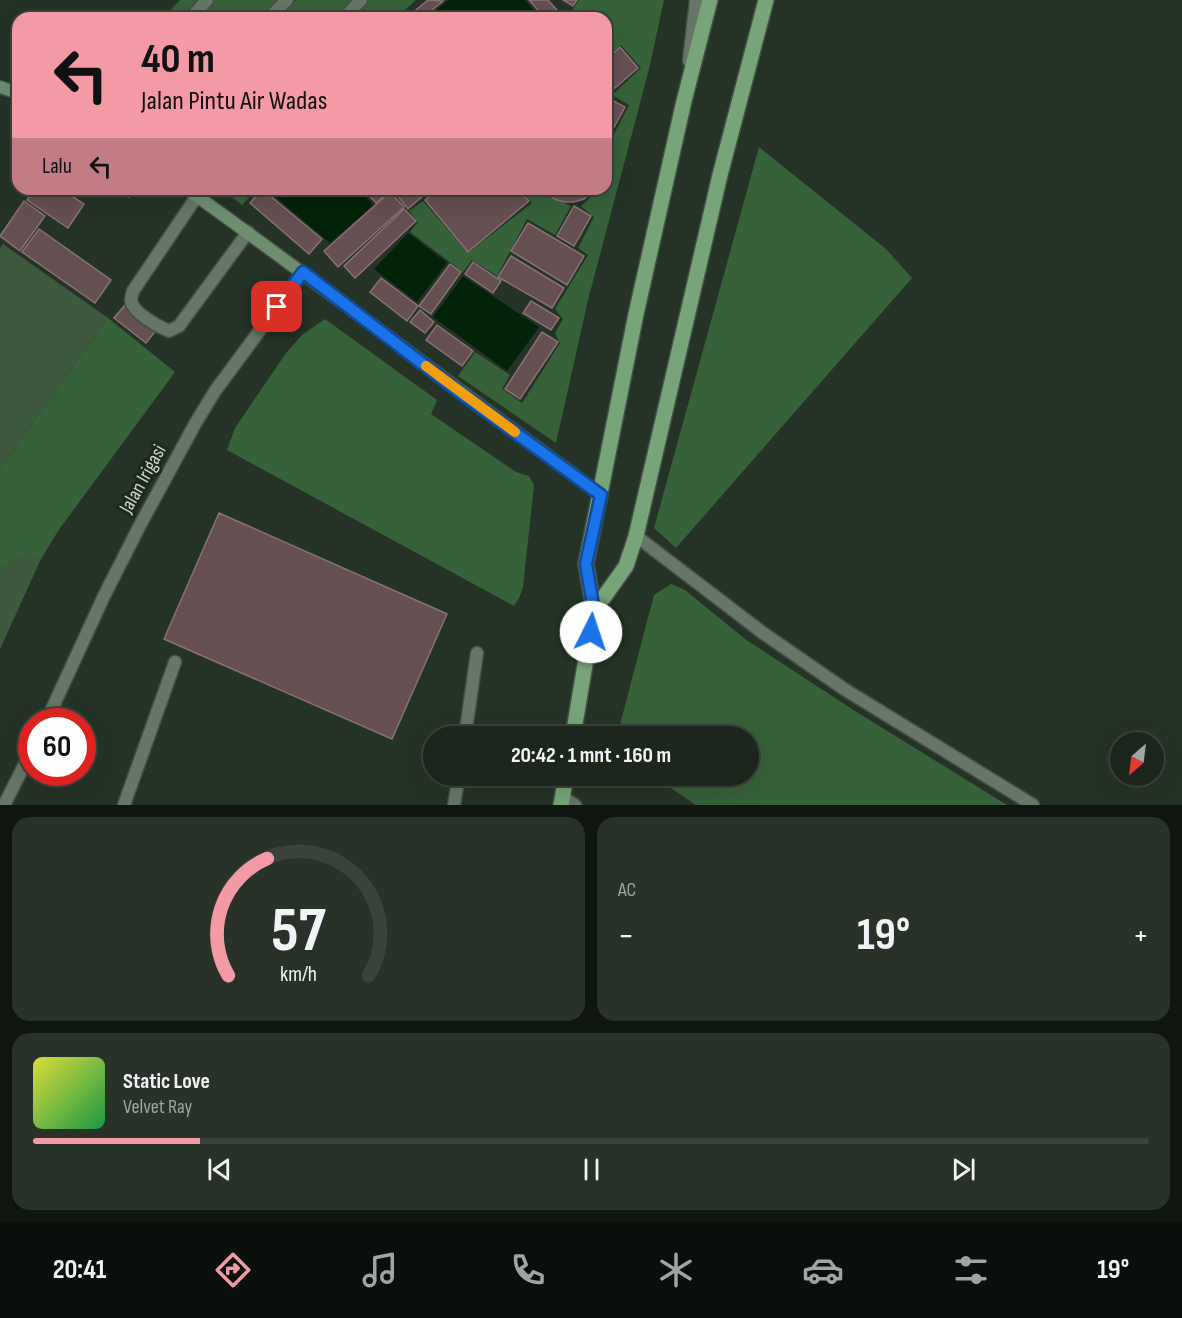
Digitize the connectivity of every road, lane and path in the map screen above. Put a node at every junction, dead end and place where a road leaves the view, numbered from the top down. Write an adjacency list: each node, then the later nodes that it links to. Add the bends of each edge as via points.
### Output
1 (207, 0): 7 (street)
2 (287, 0): 8 (street)
3 (361, 0): 9 (street)
4 (696, 0): 10 (street)
5 (710, 0): 10 (main road)
6 (766, 0): 16 (main road, via 720,175)
7 (196, 12)
8 (275, 12)
9 (350, 12)
10 (684, 101): 15 (main road, via 636,314)
11 (189, 195): 13 (street, via 133,291 131,301 147,319 169,332 179,326)
12 (197, 195): 13 (main road)
13 (248, 232): 14 (main road)
14 (303, 272): 15 (main road); 20 (street, Jalan Irigasi, via 195,424 104,596)
15 (601, 495): 17 (main road, via 586,564)
16 (636, 536): 17 (main road, via 627,566); 30 (street, via 844,689)
17 (594, 611): 22 (main road)
18 (477, 653): 21 (street)
19 (175, 662): 28 (street)
20 (52, 708)
21 (466, 726)
22 (575, 726)
23 (18, 778): 27 (street)
24 (457, 786): 29 (street)
25 (566, 786): 26 (main road)
26 (566, 802)
27 (4, 805)
28 (124, 805)
29 (454, 805)
30 (1033, 805)

